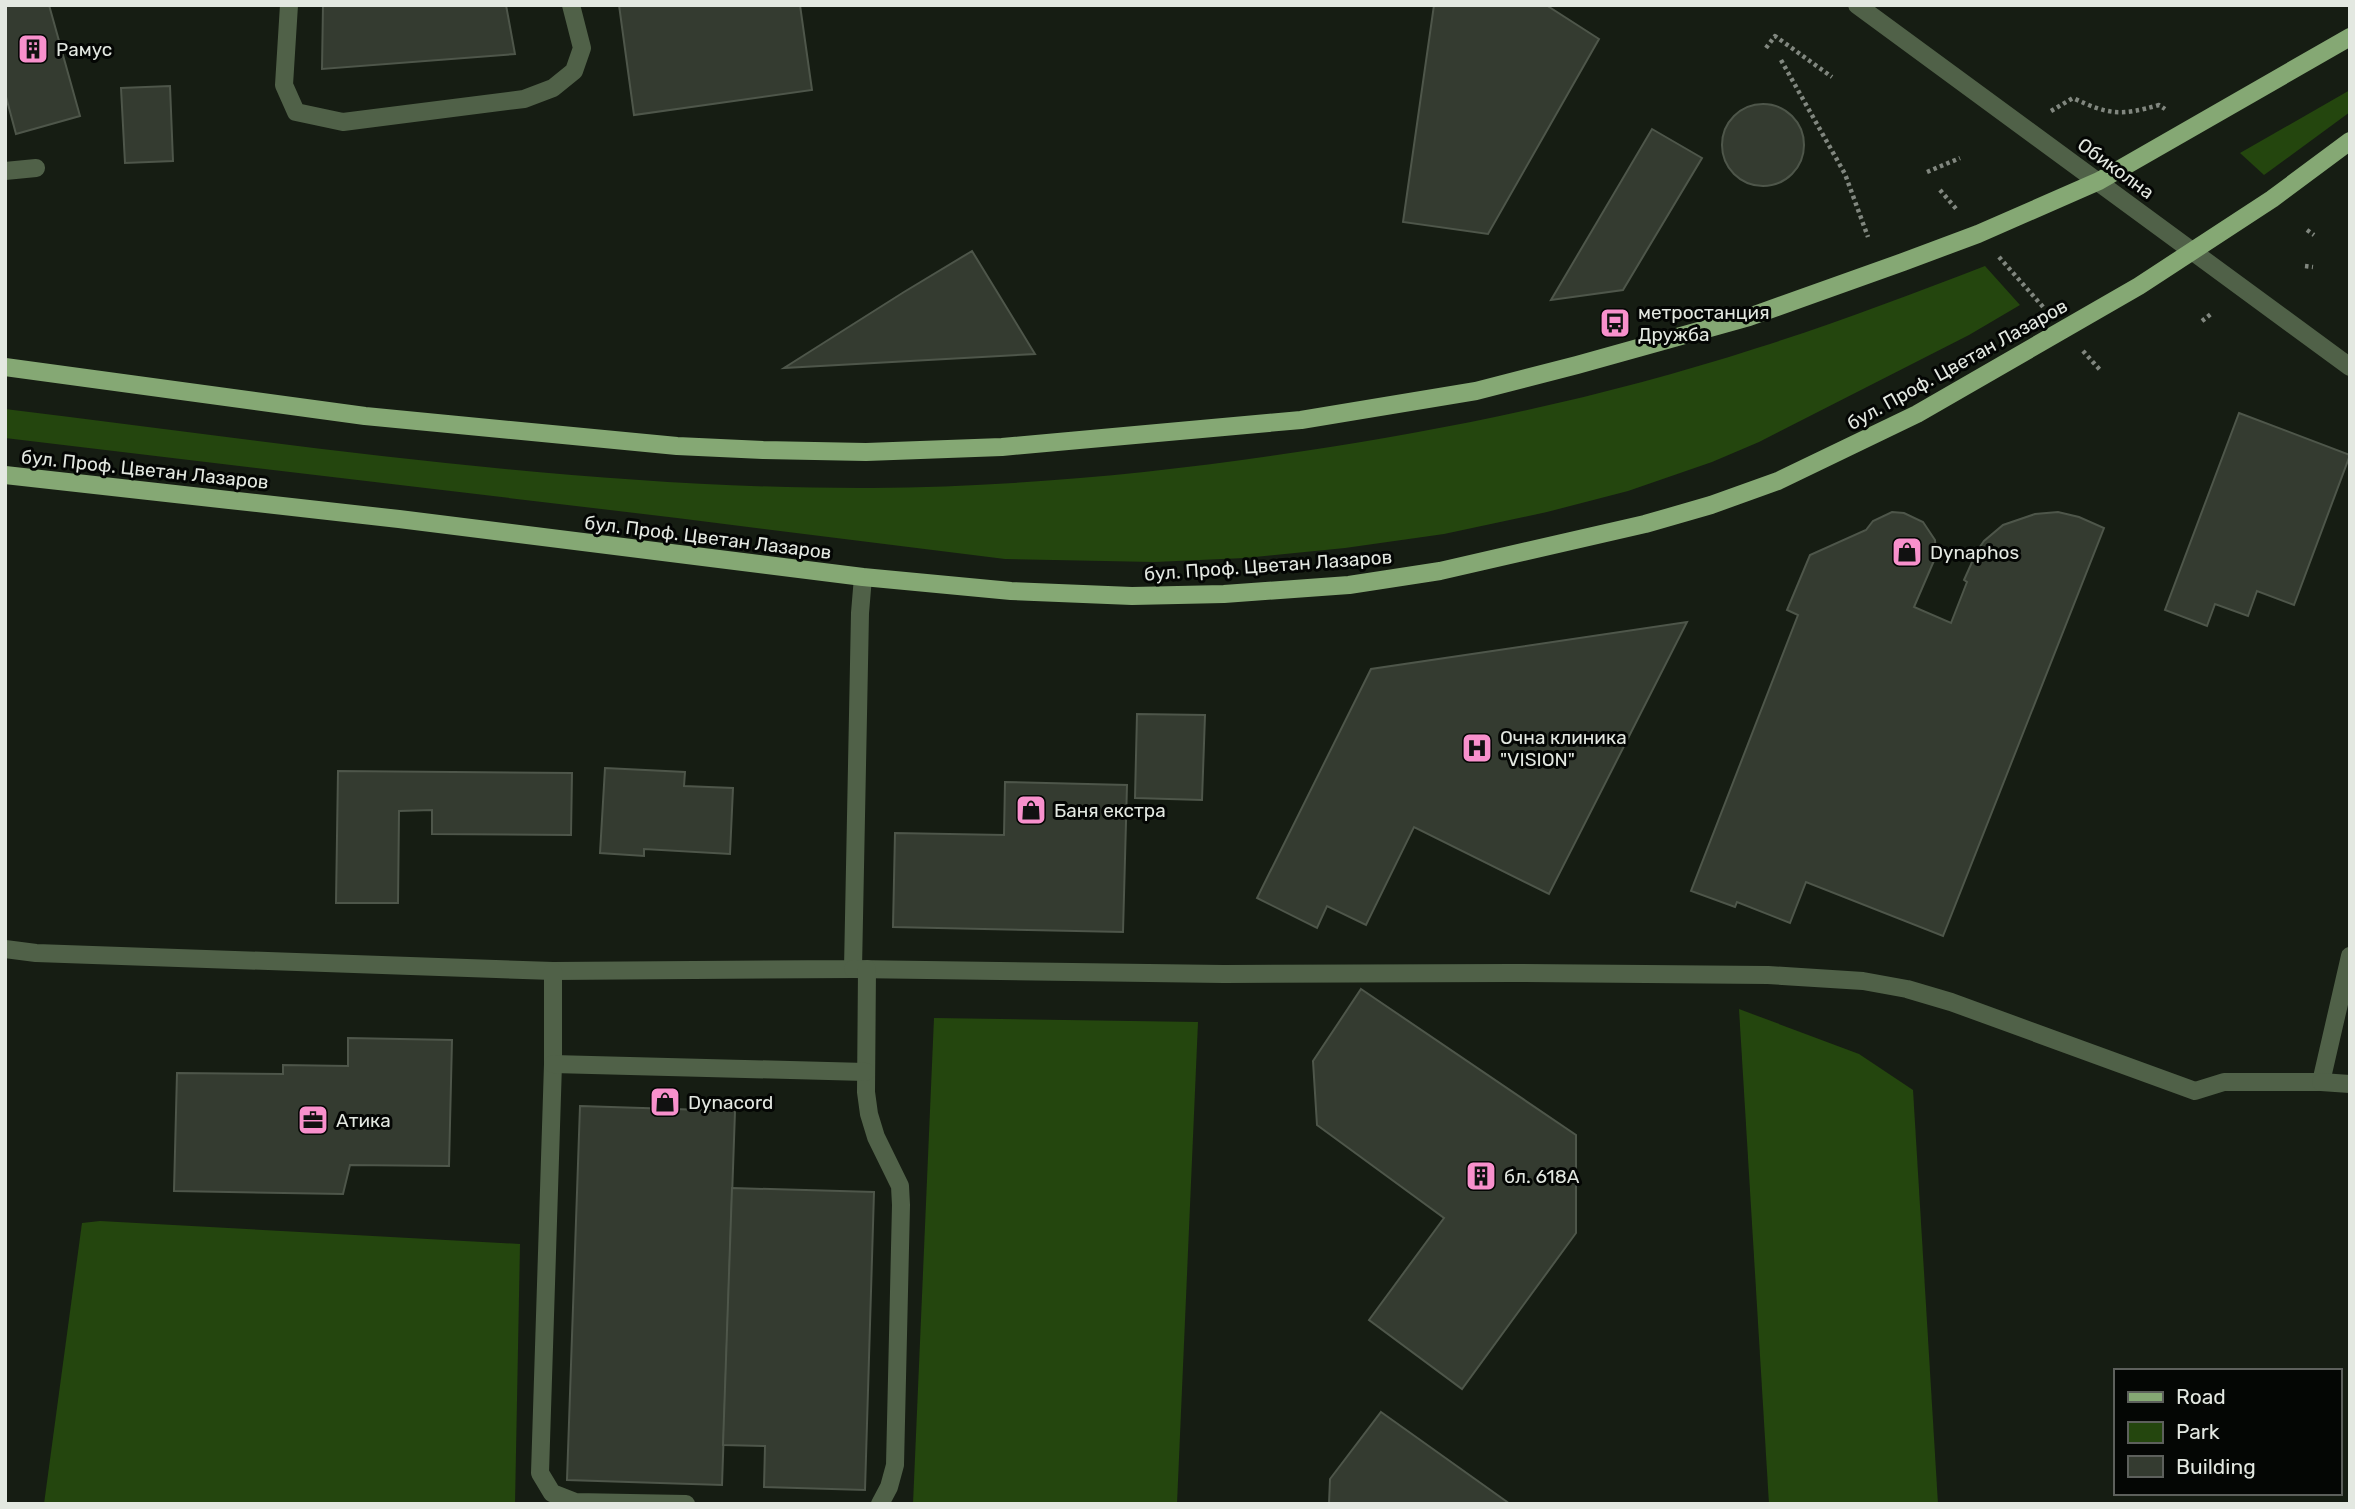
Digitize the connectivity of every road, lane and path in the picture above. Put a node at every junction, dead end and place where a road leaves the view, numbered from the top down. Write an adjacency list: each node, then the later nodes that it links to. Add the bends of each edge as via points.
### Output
1 (289, 5): 2 (street, via 284,85 296,112 343,122 524,99 553,88 574,71 582,48)
2 (571, 5)
3 (1857, 5): 15 (street, Обиколна)
4 (2350, 37): 15 (main road)
5 (1766, 48): 7 (path, via 1775,36)
6 (1781, 60): 20 (path, via 1845,174)
7 (1832, 77)
8 (2159, 105): 9 (path, via 2129,114 2111,113 2073,97)
9 (2042, 118)
10 (2350, 141): 21 (main road, бул. Проф. Цветан Лазаров)
11 (1960, 158): 14 (path)
12 (36, 168): 13 (street)
13 (5, 171)
14 (1927, 172)
15 (2099, 181): 18 (main road); 21 (street, Обиколна)
16 (1940, 190): 18 (path)
17 (2307, 230): 19 (path)
18 (1978, 234): 26 (path); 27 (main road, via 1749,317 1476,391 1301,420 1002,447 866,452 677,446 365,416)
19 (2314, 235)
20 (1868, 237)
21 (2195, 252): 26 (main road, бул. Проф. Цветан Лазаров); 28 (street, Обиколна)
22 (2305, 266): 23 (path)
23 (2313, 267)
24 (2211, 314): 25 (path)
25 (2202, 321)
26 (2063, 329): 29 (path); 31 (main road, бул. Проф. Цветан Лазаров, via 1917,414 1778,481 1644,524 1440,571 1349,585 1132,596)
27 (5, 367)
28 (2350, 367)
29 (2101, 372)
30 (5, 475): 31 (main road, бул. Проф. Цветан Лазаров)
31 (863, 577): 34 (street)
32 (5, 949): 35 (street)
33 (2350, 956): 38 (street)
34 (860, 969): 35 (street); 37 (street); 38 (street, via 1768,975 1863,981 1951,1002 2196,1091 2224,1083)
35 (553, 971): 36 (street)
36 (553, 1064): 37 (street); 40 (street, via 540,1473 552,1493 575,1502)
37 (866, 1072): 41 (street, via 869,1114 900,1186 901,1205 895,1465)
38 (2321, 1082): 39 (street)
39 (2350, 1084)
40 (686, 1504)
41 (880, 1504)

